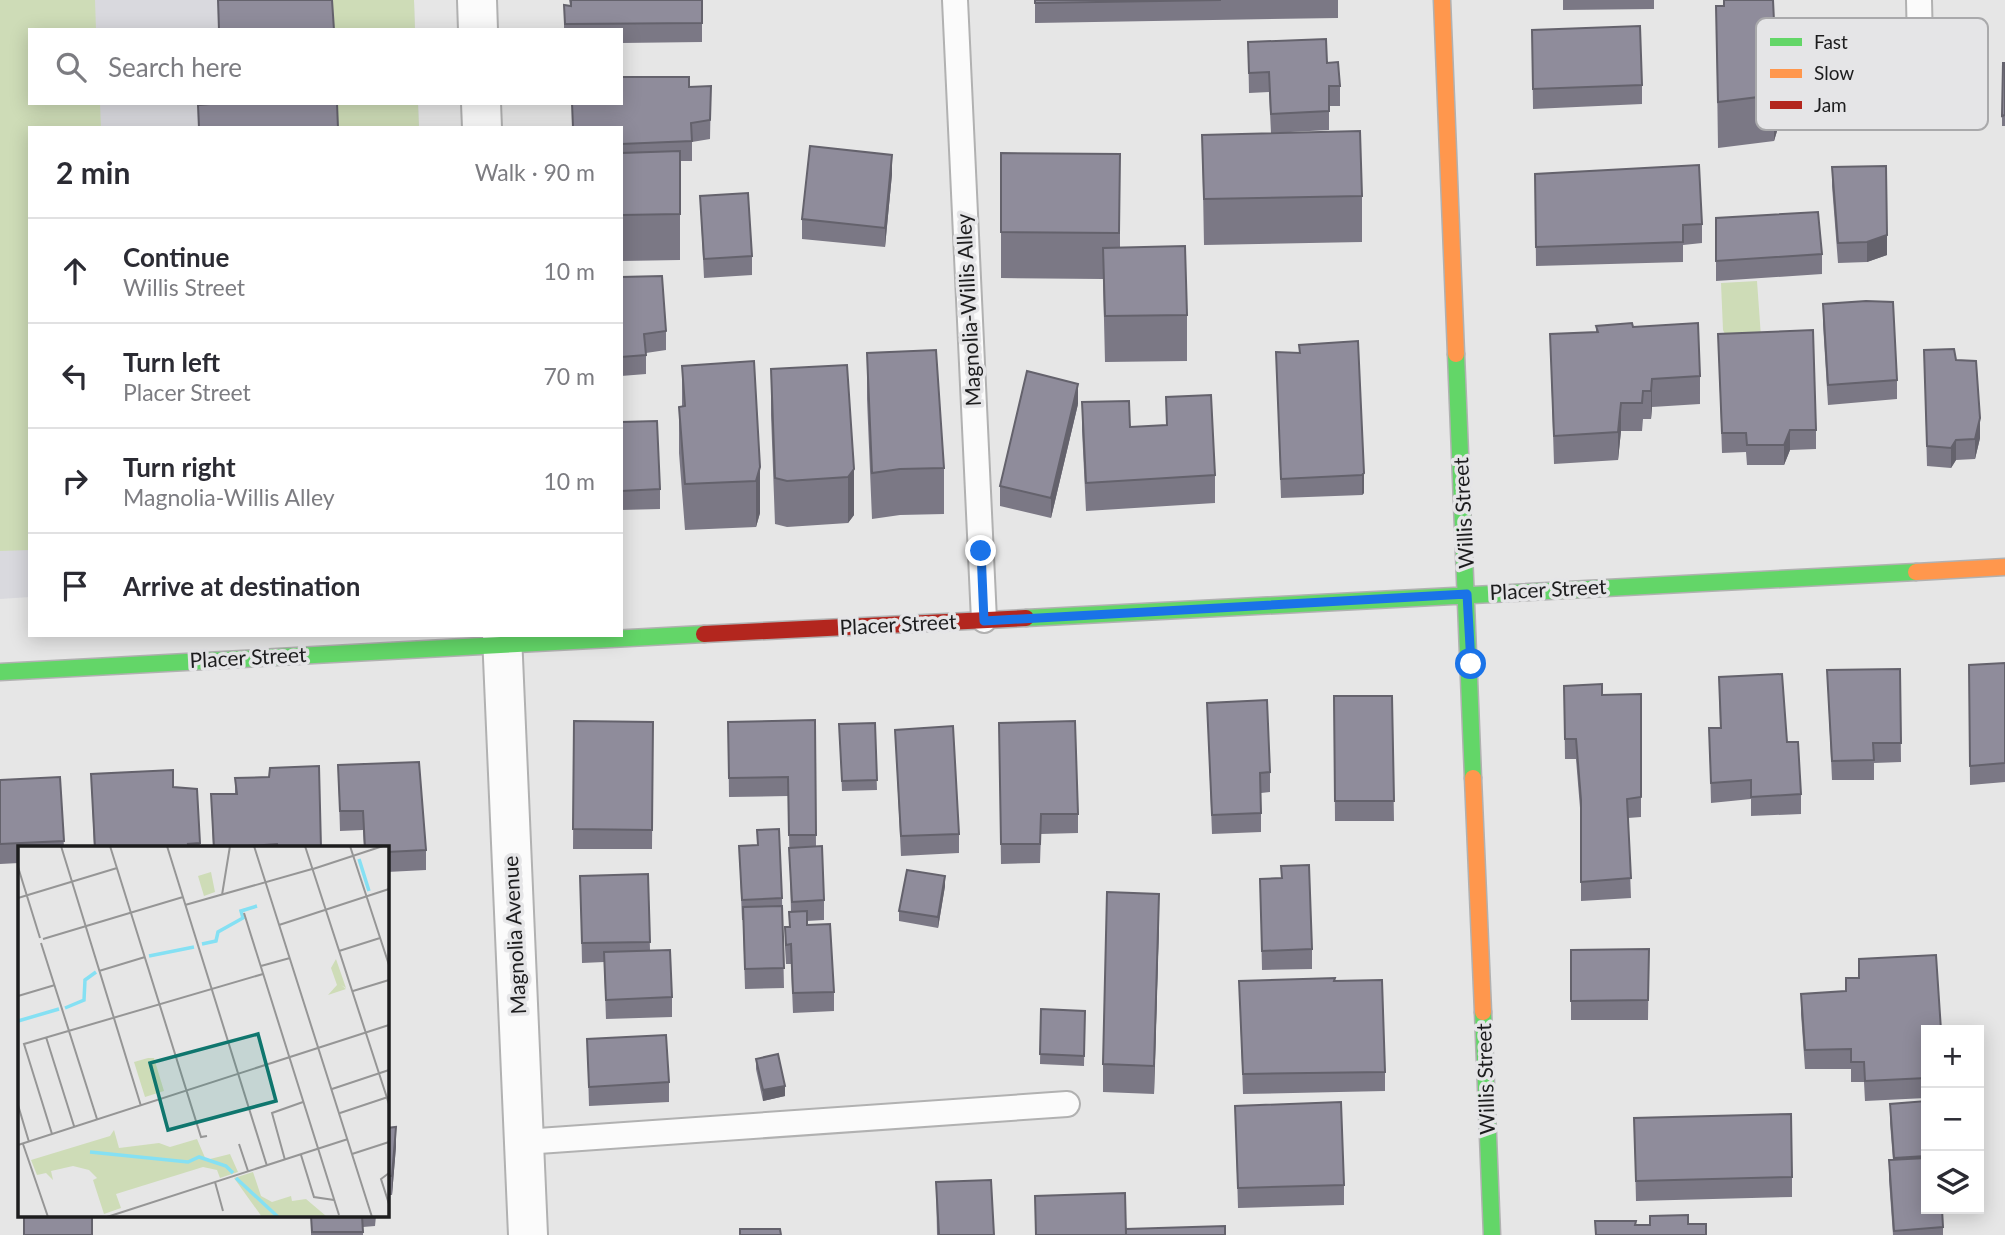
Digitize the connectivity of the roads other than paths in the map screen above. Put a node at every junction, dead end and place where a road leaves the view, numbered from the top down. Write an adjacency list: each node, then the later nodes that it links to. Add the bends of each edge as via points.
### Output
1 (477, 0): 6 (street)
2 (955, 0): 11 (lane, Magnolia-Willis Alley)
3 (1442, 0): 10 (main road, Willis Street)
4 (1919, 0): 5 (lane)
5 (1919, 18)
6 (478, 28)
7 (481, 105): 8 (street)
8 (482, 126)
9 (2005, 567): 10 (main road, Placer Street)
10 (1467, 594): 11 (main road, Placer Street); 19 (main road, Willis Street)
11 (984, 621): 12 (main road, Placer Street)
12 (623, 635)
13 (578, 637): 14 (main road, Placer Street)
14 (502, 640): 15 (main road, Placer Street); 17 (street, Magnolia Avenue)
15 (0, 672)
16 (1067, 1104): 17 (lane)
17 (524, 1142): 18 (street, Magnolia Avenue)
18 (528, 1235)
19 (1492, 1235)

